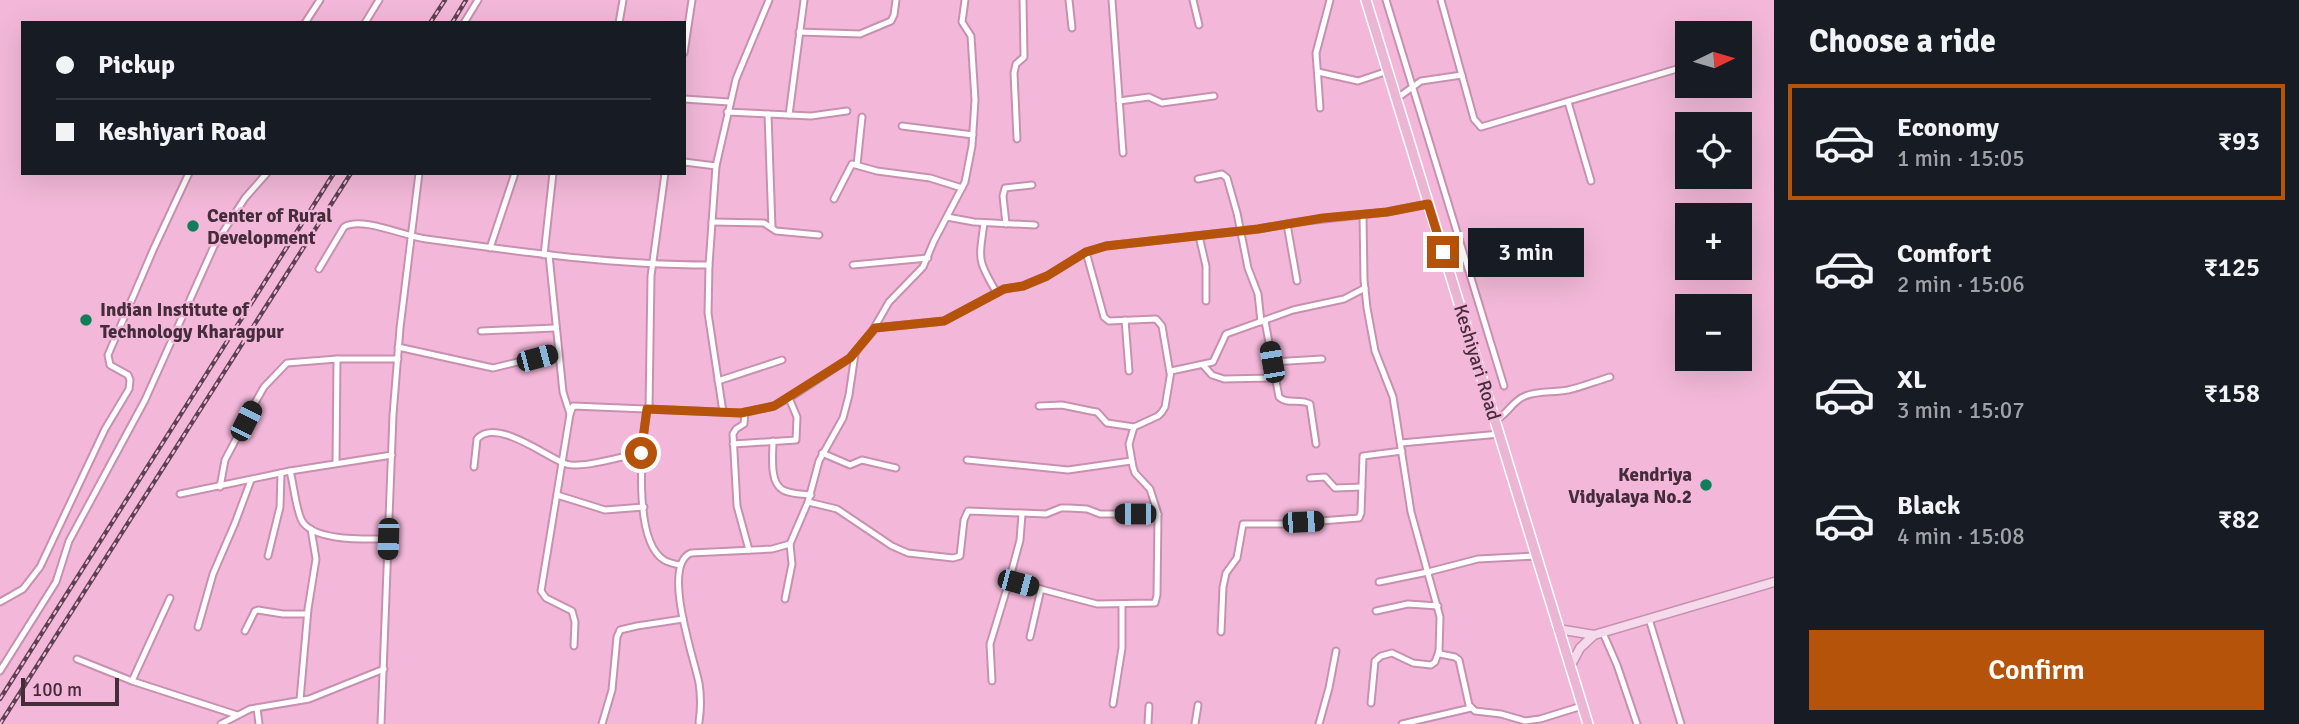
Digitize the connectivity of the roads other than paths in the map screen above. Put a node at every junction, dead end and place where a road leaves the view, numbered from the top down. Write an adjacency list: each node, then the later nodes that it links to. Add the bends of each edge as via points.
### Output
1 (320, 0): 18 (street)
2 (379, 0): 19 (street)
3 (478, 0): 20 (street)
4 (623, 0): 21 (street)
5 (692, 0): 25 (street)
6 (769, 0): 35 (street)
7 (804, 0): 24 (street)
8 (896, 0): 24 (street, via 891,20 860,34)
9 (965, 0): 44 (street, via 962,22 971,36 973,57)
10 (1023, 0): 45 (street, via 1024,54 1014,73)
11 (1069, 0): 23 (street)
12 (1112, 0): 34 (street)
13 (1193, 0): 22 (street)
14 (1330, 0): 28 (street, via 1316,49)
15 (1366, 0): 27 (main road, Keshiyari Road)
16 (1386, 0): 30 (street)
17 (1441, 0): 29 (street)
18 (306, 21)
19 (366, 21)
20 (465, 21)
21 (619, 21)
22 (1199, 24)
23 (1072, 29)
24 (799, 32): 41 (street)
25 (686, 40)
26 (1675, 70): 36 (street)
27 (1388, 71): 28 (street, via 1358,81); 33 (main road, Keshiyari Road)
28 (1318, 72): 37 (street)
29 (1462, 75): 30 (street, via 1421,81); 36 (street, via 1474,119 1481,127)
30 (1412, 87): 33 (street); 105 (street)
31 (1213, 96): 34 (street, via 1162,103 1149,97)
32 (686, 99): 35 (street)
33 (1396, 99): 61 (main road, Keshiyari Road)
34 (1119, 101): 46 (street)
35 (729, 102): 39 (street)
36 (1568, 102): 57 (street)
37 (1320, 108)
38 (847, 111): 41 (street)
39 (727, 112): 40 (street); 49 (street)
40 (768, 114): 41 (street); 69 (street)
41 (789, 115)
42 (862, 117): 48 (street)
43 (902, 125): 44 (street)
44 (973, 135): 59 (street)
45 (1017, 139)
46 (1123, 153)
47 (686, 162): 49 (street)
48 (857, 165): 59 (street); 60 (street, via 849,166)
49 (716, 166): 64 (street)
50 (188, 175): 155 (street, via 108,355 110,365 128,375 129,389 105,429 40,567 23,589)
51 (265, 175): 174 (street, via 214,246 145,401 69,541 56,582)
52 (419, 175): 73 (street)
53 (514, 175): 74 (street)
54 (553, 175): 76 (street)
55 (665, 175): 78 (street)
56 (1198, 179): 70 (street, via 1222,174 1227,178)
57 (1591, 181)
58 (1032, 185): 66 (street, via 1006,188)
59 (962, 188): 63 (street)
60 (834, 199)
61 (1428, 204): 62 (street); 112 (main road, Keshiyari Road)
62 (1363, 215): 67 (street); 83 (street)
63 (947, 217): 65 (street); 77 (street)
64 (712, 222): 69 (street, via 764,223); 79 (street)
65 (984, 223): 66 (street); 84 (street, via 980,260)
66 (1006, 224): 68 (street)
67 (1287, 224): 70 (street); 82 (street)
68 (1035, 225)
69 (772, 228): 71 (street)
70 (1241, 231): 72 (street); 87 (street)
71 (819, 235)
72 (1199, 236): 75 (street); 85 (street, via 1206,266)
73 (411, 237): 74 (street); 81 (street, via 367,223 348,225); 91 (street)
74 (490, 248): 76 (street)
75 (1086, 252): 84 (street, via 1047,276); 86 (street, via 1105,320)
76 (546, 255): 78 (street); 88 (street)
77 (928, 258): 80 (street); 89 (street, via 889,302)
78 (653, 265): 79 (street); 108 (street)
79 (709, 265): 104 (street, via 708,323)
80 (853, 265)
81 (318, 269)
82 (1297, 281)
83 (1365, 288): 87 (street, via 1344,299); 116 (street, via 1375,351 1393,397)
84 (998, 293): 89 (street, via 944,321)
85 (1206, 301)
86 (1125, 320): 100 (street); 101 (street, via 1153,318 1160,322)
87 (1263, 322): 98 (street); 99 (street, via 1226,334 1216,358)
88 (555, 328): 90 (street); 92 (street)
89 (873, 329): 93 (street)
90 (481, 331)
91 (398, 347): 92 (street, via 493,368); 95 (street)
92 (558, 352): 111 (street)
93 (855, 355): 106 (street); 121 (street, via 846,408)
94 (337, 359): 95 (street); 125 (street); 133 (street, via 294,361 283,366 264,387 229,452)
95 (398, 359): 122 (street)
96 (1322, 359): 98 (street)
97 (782, 360): 104 (street)
98 (1272, 362): 103 (street)
99 (1203, 365): 101 (street, via 1175,369); 103 (street, via 1224,379)
100 (1129, 371)
101 (1170, 374): 113 (street, via 1162,412)
102 (1610, 377): 112 (street, via 1524,396)
103 (1275, 378): 118 (street, via 1281,400 1310,404)
104 (718, 381): 109 (street)
105 (1504, 386)
106 (789, 398): 110 (street); 115 (street, via 797,417 796,440)
107 (1039, 406): 113 (street, via 1097,412 1107,422)
108 (648, 409): 109 (street); 111 (street, via 577,406); 120 (street)
109 (723, 412): 110 (street)
110 (745, 412): 117 (street)
111 (570, 414): 126 (street)
112 (1496, 420): 114 (main road, Keshiyari Road)
113 (1134, 427): 124 (street, via 1129,438)
114 (1500, 434): 116 (street); 146 (main road, Keshiyari Road)
115 (773, 441): 117 (street); 137 (street, via 778,486)
116 (1401, 443): 119 (street)
117 (733, 444): 144 (street, via 737,506)
118 (1316, 444)
119 (1402, 451): 134 (street, via 1363,456); 148 (street, via 1411,512)
120 (641, 453): 126 (street, via 577,466); 138 (street)
121 (822, 453): 128 (street, via 849,465 862,460); 137 (street)
122 (392, 456): 125 (street); 142 (street)
123 (967, 460): 124 (street, via 1068,470)
124 (1131, 461): 140 (street, via 1150,489)
125 (336, 463): 129 (street)
126 (562, 463): 127 (street, via 510,435 484,434 477,439); 136 (street)
127 (474, 467)
128 (896, 468)
129 (290, 471): 130 (street); 141 (street, via 301,518)
130 (281, 473): 132 (street); 145 (street, via 280,506)
131 (1310, 478): 134 (street, via 1325,477 1335,488)
132 (251, 480): 133 (street); 162 (street, via 213,574)
133 (220, 487): 135 (street)
134 (1362, 487): 165 (street, via 1359,518 1243,524 1237,558 1223,587)
135 (180, 494)
136 (557, 495): 138 (street, via 605,510); 168 (street, via 541,591 572,611)
137 (809, 499): 139 (street, via 837,509 895,548 957,558 968,511); 143 (street)
138 (643, 507): 147 (street, via 656,550 663,559)
139 (1022, 514): 140 (street, via 1069,508 1100,514); 151 (street)
140 (1158, 514): 156 (street, via 1156,600 1152,605)
141 (311, 529): 142 (street, via 323,535); 159 (street, via 316,559)
142 (388, 539): 173 (street)
143 (790, 544): 144 (street); 154 (street, via 792,564)
144 (749, 550): 147 (street, via 691,553)
145 (268, 556)
146 (1536, 556): 148 (street, via 1478,559); 163 (main road, Keshiyari Road)
147 (680, 565): 160 (street)
148 (1428, 572): 149 (street); 157 (street)
149 (1379, 582)
150 (1774, 582): 161 (street)
151 (1008, 584): 152 (street); 176 (street, via 990,644)
152 (1041, 589): 156 (street, via 1088,602); 167 (street)
153 (170, 598): 175 (street)
154 (785, 599)
155 (0, 602)
156 (1122, 605): 179 (street, via 1122,648)
157 (1438, 606): 158 (street, via 1413,604); 169 (street)
158 (1376, 611)
159 (307, 614): 164 (street, via 258,610); 177 (street)
160 (683, 619): 186 (street, via 699,685); 190 (street, via 620,630)
161 (1649, 619): 166 (street); 197 (street)
162 (198, 628)
163 (1558, 629): 166 (street); 172 (main road, Keshiyari Road)
164 (245, 631)
165 (1221, 632)
166 (1598, 634): 172 (street, via 1577,653); 196 (street, via 1616,665)
167 (1030, 636)
168 (574, 646)
169 (1439, 651): 178 (street, via 1431,666 1392,653 1377,658); 184 (street, via 1459,660)
170 (1336, 652): 193 (street)
171 (77, 659): 175 (street)
172 (1570, 667): 182 (main road, Keshiyari Road)
173 (384, 669): 177 (street); 189 (street)
174 (0, 671)
175 (132, 681): 185 (street)
176 (992, 681)
177 (300, 700): 183 (street)
178 (1371, 703)
179 (1113, 704)
180 (1198, 705): 192 (street)
181 (1149, 706): 191 (street)
182 (1582, 706): 184 (street, via 1525,721); 195 (main road, Keshiyari Road)
183 (257, 708): 185 (street); 188 (street)
184 (1471, 708): 194 (street)
185 (237, 715): 187 (street)
186 (699, 722)
187 (222, 724)
188 (259, 724)
189 (382, 724)
190 (602, 724)
191 (1148, 724)
192 (1195, 724)
193 (1319, 724)
194 (1402, 724)
195 (1588, 724)
196 (1637, 724)
197 (1681, 724)

